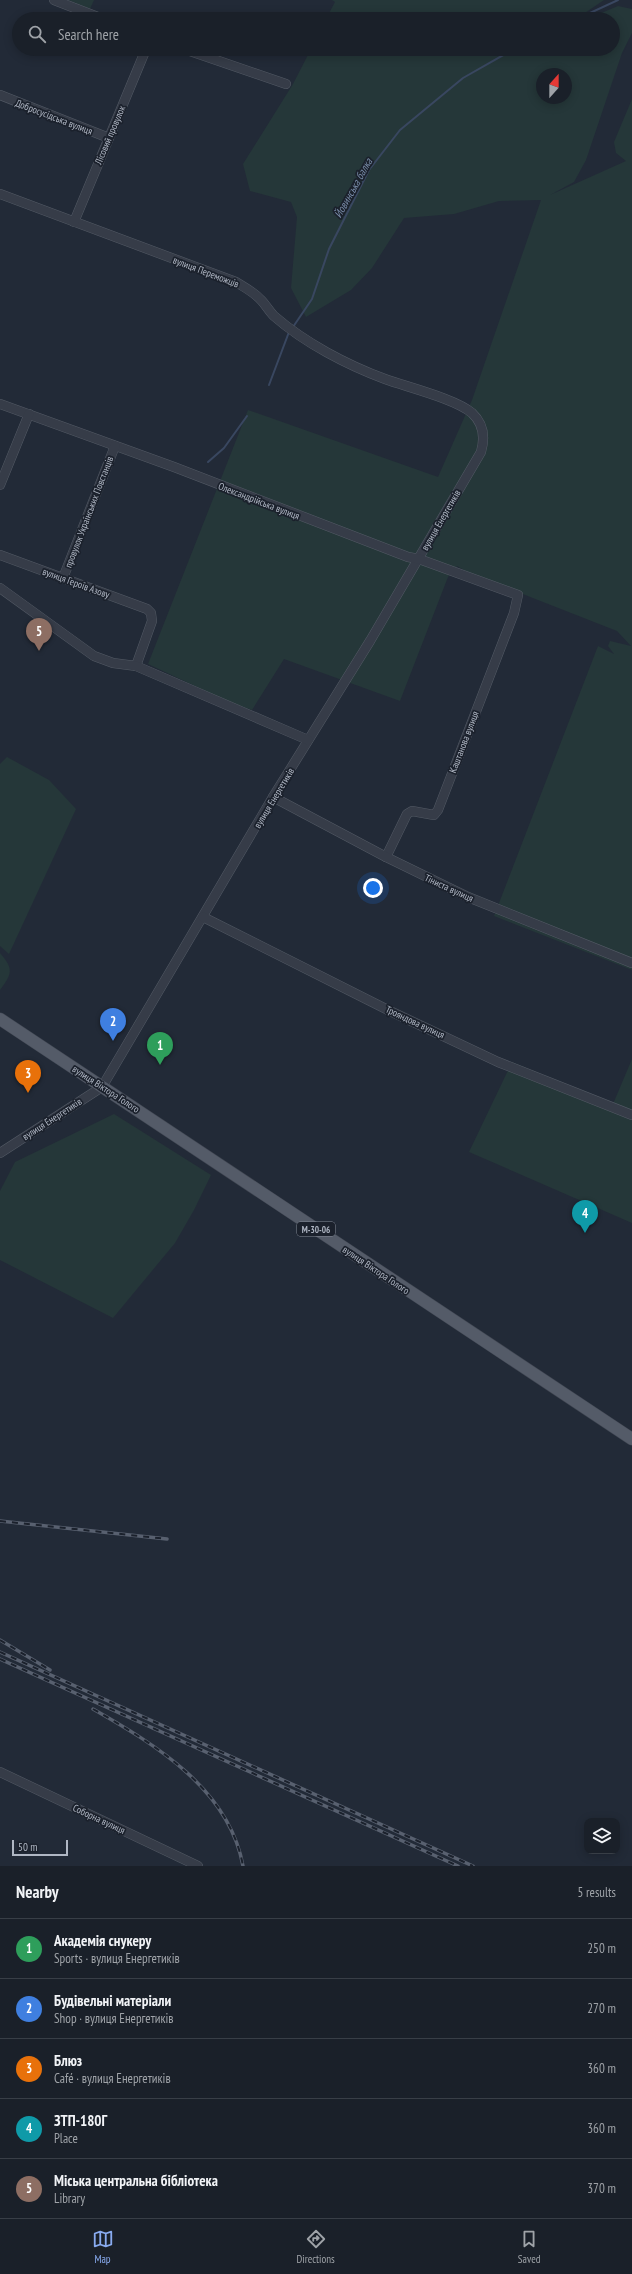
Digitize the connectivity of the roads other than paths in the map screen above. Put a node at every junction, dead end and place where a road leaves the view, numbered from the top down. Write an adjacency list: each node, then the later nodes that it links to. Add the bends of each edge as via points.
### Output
1 (54, 0): 2 (street)
2 (85, 12)
3 (143, 56): 7 (street, Лісовий провулок)
4 (204, 56): 5 (street)
5 (286, 84)
6 (0, 95): 7 (street, Добросусідська вулиця)
7 (109, 138): 9 (street, Лісовий провулок)
8 (0, 194): 9 (street, вулиця Переможців)
9 (74, 222): 11 (street, вулиця Переможців, via 236,282 260,299 273,315 289,328 330,352 383,378)
10 (0, 404): 12 (street, Олександрійська вулиця)
11 (462, 407): 16 (street, вулиця Енергетиків, via 472,412 479,421 484,442 481,452)
12 (29, 414): 13 (street, Олександрійська вулиця); 14 (street)
13 (115, 446): 16 (street, Олександрійська вулиця); 17 (street, провулок Українських Повстанців)
14 (0, 485)
15 (0, 555): 17 (street, вулиця Героїв Азову)
16 (419, 559): 19 (street, Олександрійська вулиця); 21 (street, вулиця Енергетиків)
17 (63, 578): 20 (street, вулиця Героїв Азову, via 147,609 151,613 152,621)
18 (0, 588): 20 (street, via 94,656 113,663)
19 (518, 595): 23 (street, Каштанова вулиця, via 514,613 438,810 434,815 412,811 407,814)
20 (136, 666): 21 (street)
21 (308, 740): 22 (street, вулиця Енергетиків)
22 (273, 797): 23 (street, Тіниста вулиця); 24 (street, вулиця Енергетиків)
23 (386, 857): 25 (street, Тіниста вулиця, via 468,897)
24 (203, 917): 27 (street, вулиця Енергетиків); 28 (street, Трояндова вулиця, via 498,1062)
25 (632, 963)
26 (0, 1019): 27 (main road, вулиця Віктора Голого / М-30-06)
27 (102, 1086): 29 (street, вулиця Енергетиків); 30 (main road, вулиця Віктора Голого / М-30-06)
28 (632, 1115)
29 (0, 1153)
30 (632, 1439)
31 (0, 1772): 32 (street, Соборна вулиця)
32 (198, 1866)

